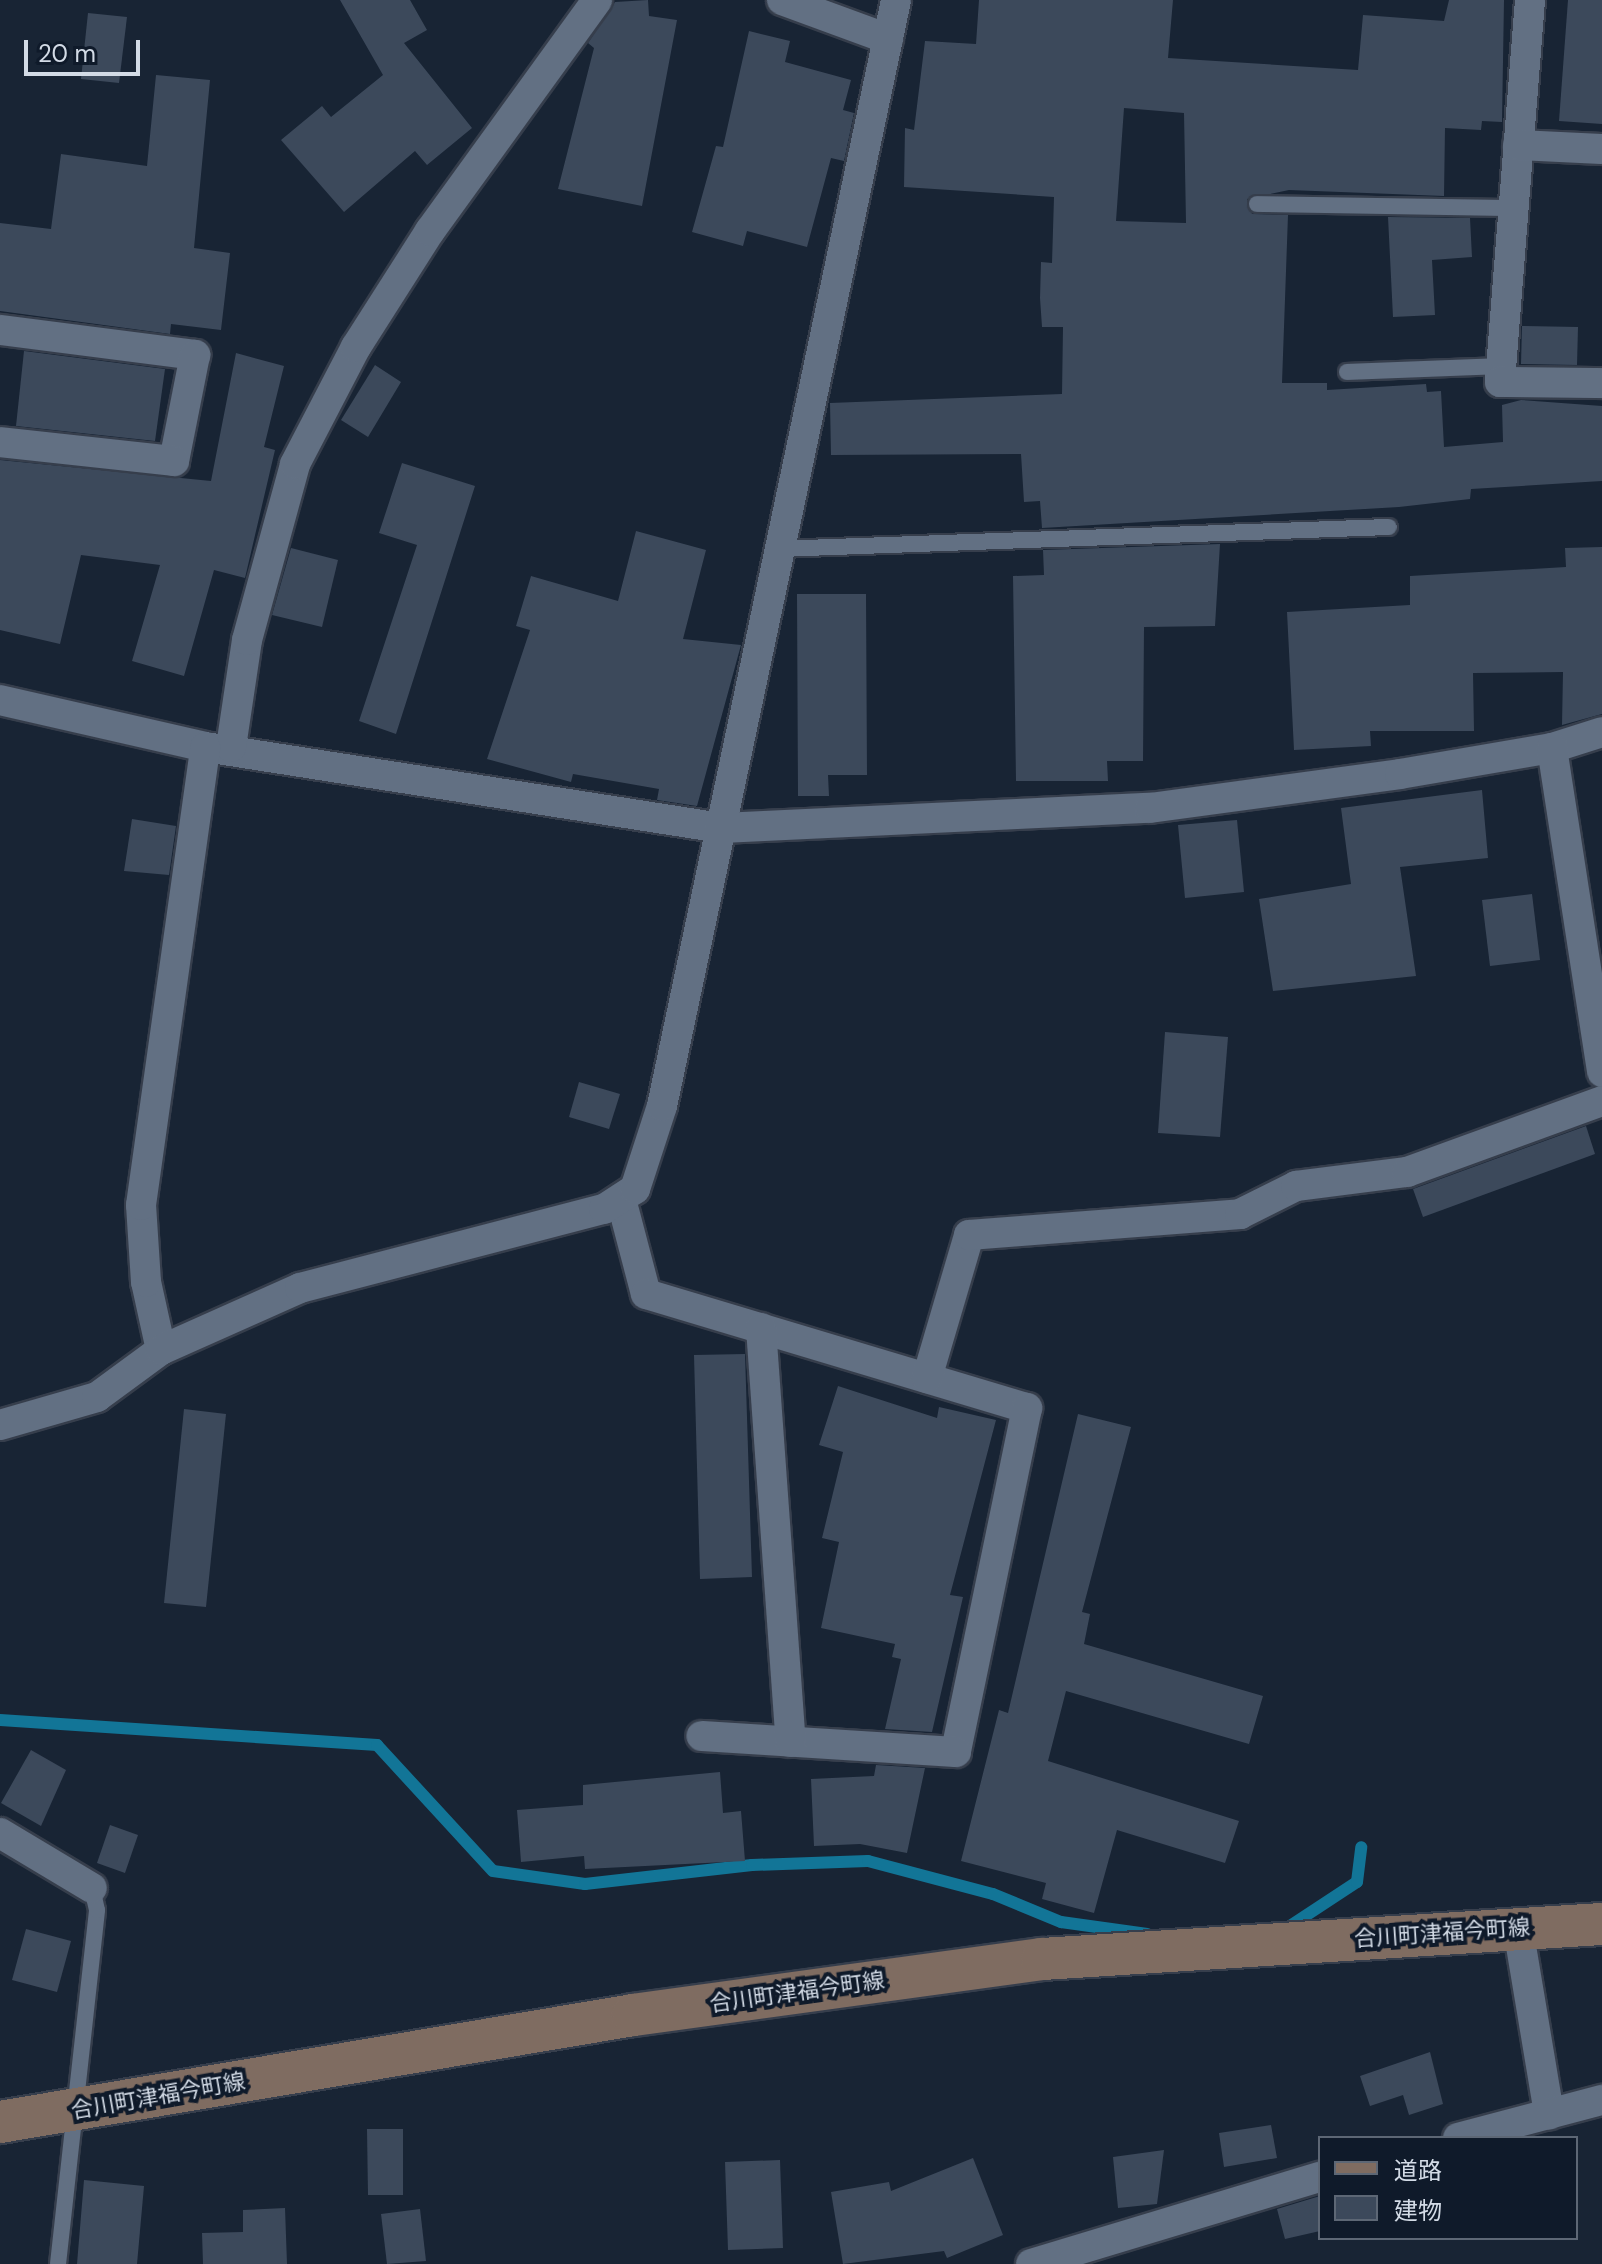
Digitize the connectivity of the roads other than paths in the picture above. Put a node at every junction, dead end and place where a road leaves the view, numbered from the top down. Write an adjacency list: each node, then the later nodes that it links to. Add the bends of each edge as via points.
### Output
1 (597, 0): 19 (street, via 430,231 356,347 295,464)
2 (782, 0): 5 (street)
3 (896, 0): 5 (street)
4 (1530, 0): 6 (street)
5 (888, 39): 16 (street)
6 (1518, 145): 7 (street); 9 (street)
7 (1602, 149)
8 (1257, 204): 9 (lane)
9 (1514, 208): 11 (street)
10 (0, 330): 14 (street, via 195,355 174,461)
11 (1501, 366): 12 (lane); 13 (street, via 1500,382)
12 (1347, 372)
13 (1602, 383)
14 (0, 442)
15 (1389, 527): 16 (lane)
16 (777, 549): 21 (street)
17 (0, 700): 19 (street)
18 (1602, 732): 20 (street)
19 (218, 747): 21 (street); 26 (street, via 141,1205 146,1282)
20 (1552, 748): 21 (street, via 1150,808); 22 (street)
21 (721, 828): 24 (street, via 662,1106 635,1189)
22 (1602, 1072)
23 (1602, 1101): 27 (street, via 1407,1172 1296,1186 1240,1214 969,1235)
24 (621, 1199): 25 (street, via 646,1294); 26 (street, via 604,1209 300,1288)
25 (761, 1328): 27 (street); 30 (street)
26 (161, 1350): 28 (street, via 97,1397)
27 (927, 1378): 30 (street, via 1027,1408 956,1752)
28 (0, 1425)
29 (702, 1736): 30 (street)
30 (791, 1742)
31 (0, 1833): 32 (street)
32 (92, 1888): 36 (lane, via 97,1910)
33 (1602, 1924): 34 (street, 合川町津福今町線)
34 (1518, 1928): 36 (street, 合川町津福今町線, via 1042,1959 633,2015); 37 (street)
35 (1602, 2100): 37 (street)
36 (75, 2110): 38 (street, 合川町津福今町線); 42 (lane)
37 (1549, 2114): 39 (street)
38 (0, 2122)
39 (1466, 2136)
40 (1318, 2178): 41 (street)
41 (1076, 2257): 43 (street)
42 (58, 2264)
43 (1031, 2264)

